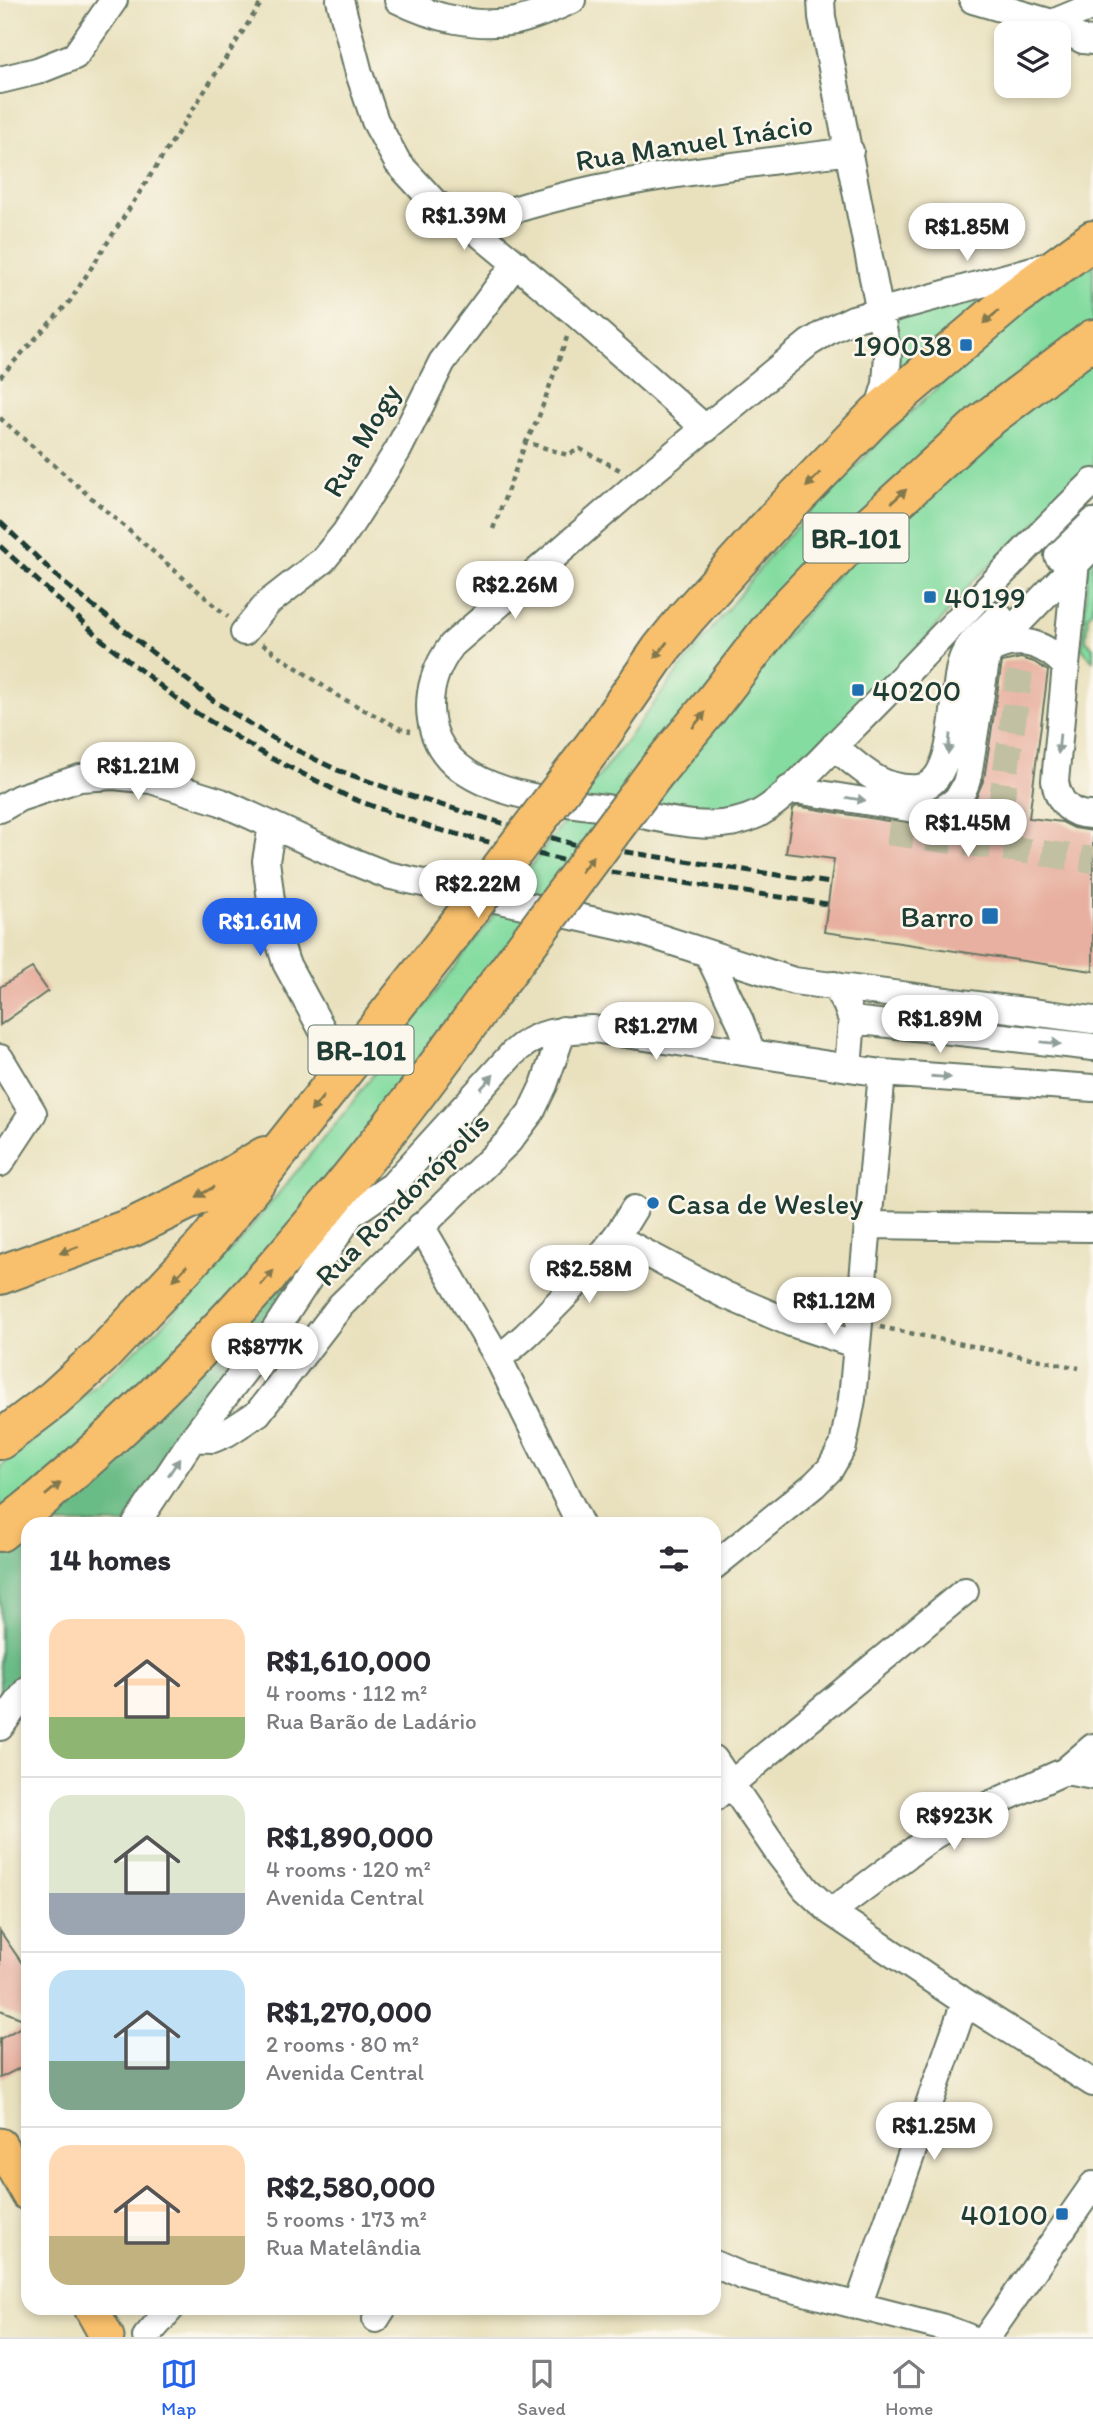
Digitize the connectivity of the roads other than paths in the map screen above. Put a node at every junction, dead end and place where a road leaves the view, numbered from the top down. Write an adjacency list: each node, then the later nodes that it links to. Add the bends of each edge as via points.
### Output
1 (114, 0): 13 (street, via 75,55)
2 (340, 0): 15 (street, via 375,121 398,163 434,202)
3 (398, 0): 8 (street, via 448,19)
4 (572, 0): 8 (street, via 512,22)
5 (821, 0): 14 (street)
6 (973, 0): 9 (street)
7 (1093, 6): 10 (street)
8 (475, 11)
9 (1045, 21)
10 (1057, 21)
11 (1071, 33): 12 (street)
12 (1093, 40)
13 (0, 80)
14 (850, 151): 15 (street, Rua Manuel Inácio, via 606,185); 18 (street)
15 (469, 225): 17 (street)
16 (1079, 251): 18 (street); 20 (highway, BR-101, one-way to 20, via 1014,298)
17 (516, 263): 21 (street); 24 (street, Rua Mogy, via 442,362 398,450 345,533 323,559 268,603)
18 (881, 311): 20 (street, via 888,354); 21 (street, via 853,319 808,343)
19 (1093, 340): 40 (highway, BR-101, one-way to 19, bridge, via 655,773 780,616 845,548 982,423)
20 (877, 414): 42 (highway, BR-101, one-way to 42, bridge, via 687,617)
21 (706, 429): 28 (street, via 452,645 435,674 429,708 432,728 450,756 489,785 675,822 741,821 767,808)
22 (1093, 482): 27 (street)
23 (1088, 537): 25 (street); 26 (street); 27 (street, one-way to 27, via 964,654 948,757 931,784 909,789 888,785 872,778)
24 (244, 632)
25 (992, 649): 26 (street, via 1012,641 1035,644); 28 (street, one-way to 25, via 933,812 955,803 968,776 985,661)
26 (1066, 666): 30 (street, one-way to 30, via 1058,792 1079,814)
27 (834, 746): 28 (street)
28 (789, 789)
29 (0, 809): 31 (street, via 80,778 114,776 151,780 191,792)
30 (1093, 815)
31 (272, 825): 32 (street, via 387,875 636,930); 42 (street, via 266,861 274,924 286,963)
32 (708, 954): 33 (street, via 794,981); 38 (street)
33 (834, 985): 34 (street); 35 (street)
34 (852, 1020): 37 (street, one-way to 37); 41 (street)
35 (1093, 1020)
36 (563, 1030): 38 (street, via 593,1029); 48 (street, one-way to 36, via 392,1186 523,1043); 50 (street, Rua Rondonópolis, via 531,1112 487,1165)
37 (1093, 1047)
38 (752, 1053): 41 (street)
39 (0, 1058): 46 (street, via 33,1112)
40 (440, 1063): 48 (highway, via 422,1112); 60 (highway, BR-101, one-way to 40, via 150,1401 245,1303)
41 (848, 1068): 43 (street)
42 (344, 1070): 45 (highway, BR-101, one-way to 45)
43 (882, 1073): 44 (street, one-way to 44); 49 (street)
44 (1093, 1088)
45 (285, 1144): 53 (highway, one-way to 53, via 155,1217); 57 (highway, BR-101, one-way to 57, via 207,1244 133,1324 54,1399)
46 (0, 1163)
47 (634, 1209): 52 (street)
48 (351, 1214): 56 (street, via 273,1333)
49 (868, 1225): 51 (street); 54 (street)
50 (421, 1226): 55 (street); 56 (street, Rua Rondonópolis, via 341,1305 258,1413 213,1439)
51 (1090, 1228)
52 (617, 1238): 54 (street, via 725,1295 790,1323); 55 (street, via 532,1332)
53 (0, 1275)
54 (858, 1334): 61 (street, via 849,1421 838,1457 814,1485)
55 (498, 1358): 59 (street)
56 (193, 1438): 58 (street, one-way to 56)
57 (0, 1440)
58 (141, 1517)
59 (577, 1517)
60 (0, 1532)
61 (721, 1560)
62 (965, 1591): 68 (street)
63 (21, 1698): 64 (street)
64 (0, 1727)
65 (1093, 1747): 66 (street)
66 (1065, 1771): 67 (street); 69 (street, via 933,1836)
67 (1093, 1776)
68 (722, 1791): 69 (street)
69 (831, 1912): 70 (street)
70 (965, 2002): 71 (street); 76 (street)
71 (1093, 2083)
72 (0, 2145): 73 (main road)
73 (21, 2182)
74 (1093, 2185): 82 (street)
75 (721, 2267): 76 (street)
76 (858, 2306): 81 (street)
77 (95, 2315): 79 (main road)
78 (165, 2315): 80 (street)
79 (107, 2337)
80 (146, 2337)
81 (967, 2337)
82 (987, 2337)

